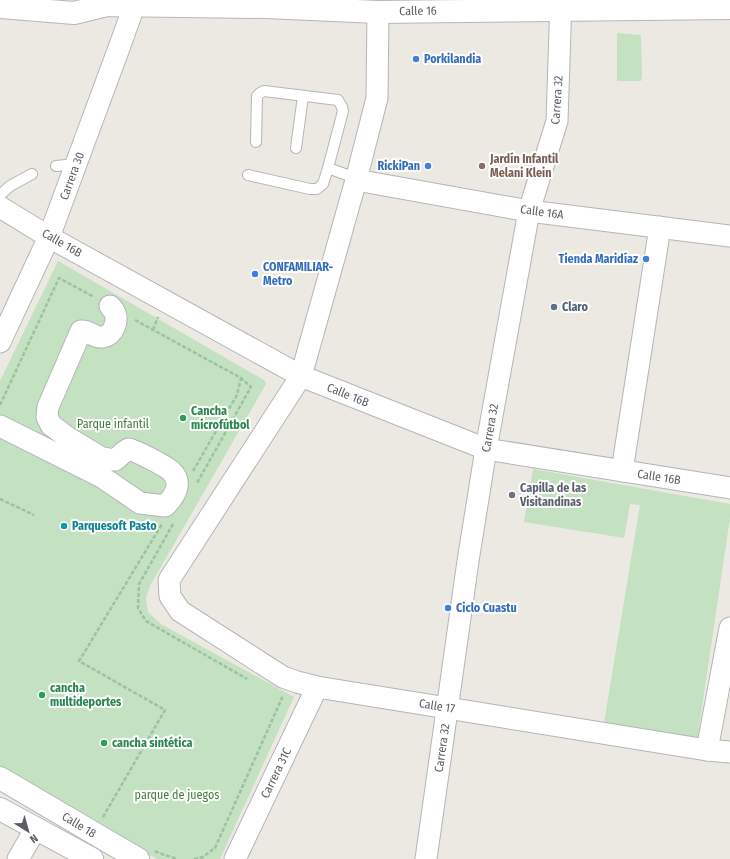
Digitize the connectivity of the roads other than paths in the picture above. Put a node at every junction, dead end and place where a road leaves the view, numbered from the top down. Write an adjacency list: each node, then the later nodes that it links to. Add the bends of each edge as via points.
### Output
1 (101, 2): 5 (street, Calle 16); 6 (street, Calle 16, via 74,13)
2 (266, 4): 5 (street, Calle 16); 8 (street, Calle 16)
3 (465, 5): 4 (street, Calle 16); 8 (street, Calle 16)
4 (561, 5): 7 (street, Calle 16); 18 (street, Carrera 32, via 557,121)
5 (134, 6): 21 (street, Carrera 30, via 119,48 66,165)
6 (0, 8)
7 (730, 8)
8 (378, 12): 15 (street, via 377,98)
9 (303, 96): 10 (lane, via 260,92 257,96); 11 (lane); 12 (lane, via 338,100 342,106 343,111)
10 (256, 142)
11 (296, 148)
12 (328, 168): 14 (lane, via 322,184 317,189); 15 (lane)
13 (32, 174): 16 (lane, via 10,186)
14 (248, 175)
15 (356, 180): 18 (street, Calle 16A); 24 (street)
16 (0, 195)
17 (0, 207): 21 (street, Calle 16B)
18 (529, 211): 19 (street, Calle 16A); 26 (street, Carrera 32)
19 (660, 227): 20 (street, Calle 16A); 27 (street)
20 (730, 236)
21 (49, 237): 23 (street, Carrera 30); 24 (street, Calle 16B)
22 (110, 306): 25 (street, via 116,318 114,328 102,338 81,331 48,407 47,417 51,425 102,458 115,460 129,450 170,469 177,483 177,490 172,499 165,506 140,503 102,477)
23 (0, 342)
24 (300, 376): 26 (street, Calle 16B); 30 (street, Calle 17, via 169,580 170,596 180,611 283,677)
25 (0, 426)
26 (486, 449): 27 (street, Calle 16B); 31 (street, Carrera 32)
27 (622, 471): 28 (street, Calle 16B)
28 (730, 488)
29 (730, 628): 32 (street)
30 (317, 687): 31 (street, Calle 17); 40 (street, Carrera 31C)
31 (448, 708): 32 (street, Calle 17); 41 (street, Carrera 32)
32 (707, 750): 33 (street, Calle 17)
33 (730, 752)
34 (0, 778): 39 (street, Calle 18)
35 (0, 809): 36 (street, Calle 18)
36 (36, 828): 37 (street); 38 (street, Calle 18)
37 (18, 859)
38 (92, 859)
39 (138, 859)
40 (235, 859)
41 (426, 859)

